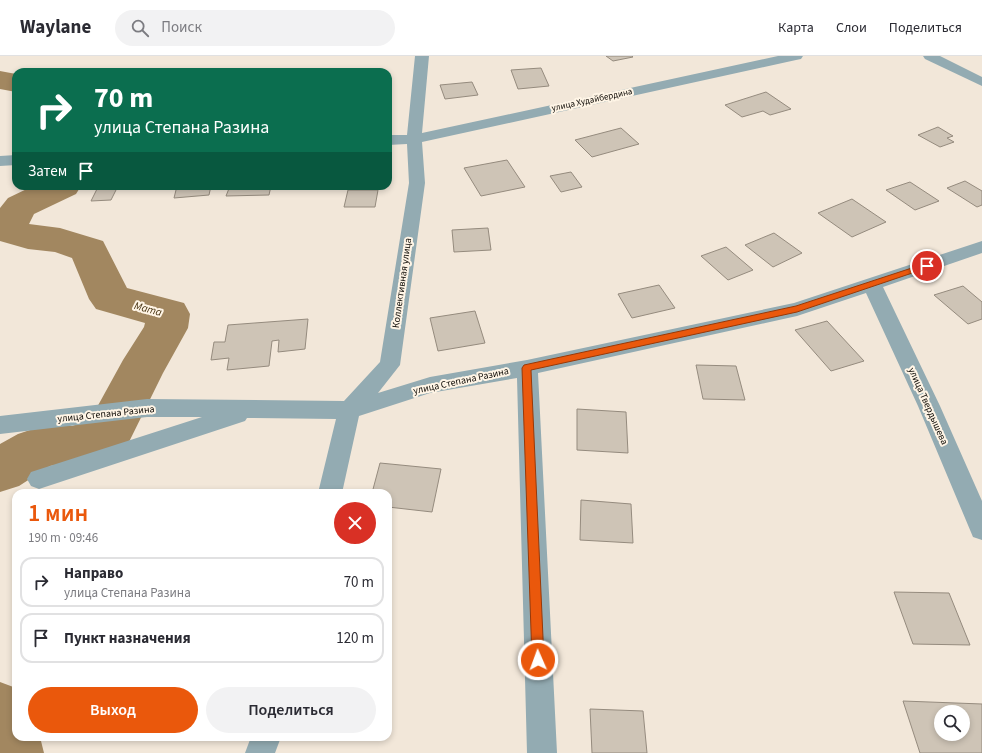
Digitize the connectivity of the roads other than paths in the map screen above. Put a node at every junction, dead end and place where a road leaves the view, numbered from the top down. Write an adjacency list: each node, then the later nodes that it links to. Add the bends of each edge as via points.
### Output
1 (422, 56): 5 (street, Коллективная улица)
2 (796, 56): 5 (street, улица Худайбердина)
3 (930, 56): 4 (street)
4 (982, 82)
5 (414, 139): 6 (street, улица Худайбердина); 13 (street, Коллективная улица, via 417,183 390,365)
6 (392, 140)
7 (12, 160): 8 (street)
8 (0, 161)
9 (982, 247): 10 (street, улица Степана Разина)
10 (872, 284): 11 (street, улица Степана Разина, via 797,309); 17 (street, улица Твердышева)
11 (527, 368): 13 (street, улица Степана Разина, via 430,385); 20 (street)
12 (253, 409): 13 (street, улица Степана Разина); 14 (street, улица Степана Разина, via 147,408); 15 (street)
13 (349, 410): 16 (street, Коллективная улица)
14 (0, 425)
15 (39, 479)
16 (331, 489)
17 (982, 529)
18 (264, 741): 19 (street)
19 (260, 753)
20 (542, 753)

